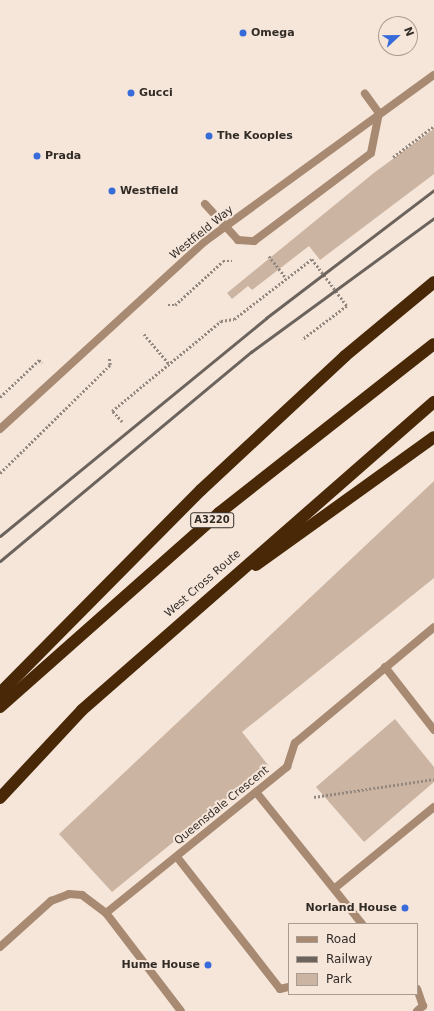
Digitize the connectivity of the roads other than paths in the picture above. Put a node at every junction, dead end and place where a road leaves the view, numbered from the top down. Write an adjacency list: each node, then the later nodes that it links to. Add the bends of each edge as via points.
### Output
1 (434, 75): 3 (street, Westfield Way)
2 (365, 94): 3 (street)
3 (379, 113): 5 (street, Westfield Way); 5 (street, via 371,153 254,241 238,240)
4 (205, 204): 5 (street)
5 (225, 227): 9 (street, Westfield Way)
6 (434, 282): 14 (highway, A3220, via 345,356 201,490)
7 (434, 344): 15 (highway, A3220, via 219,513)
8 (434, 402): 11 (highway, West Cross Route)
9 (0, 429)
10 (434, 437): 11 (highway)
11 (193, 610): 18 (highway, West Cross Route, via 82,710)
12 (434, 627): 13 (street, Queensdale Crescent)
13 (385, 667): 16 (street); 17 (street, Queensdale Crescent, via 295,743 287,767)
14 (0, 694)
15 (0, 707)
16 (434, 730)
17 (256, 792): 20 (street, Queensdale Crescent); 21 (street)
18 (0, 798)
19 (434, 807): 21 (street)
20 (177, 857): 22 (street, Queensdale Crescent); 25 (street, via 280,989)
21 (335, 888): 23 (street)
22 (106, 913): 24 (street, via 82,895 70,894 51,901); 27 (street)
23 (361, 923)
24 (0, 947)
25 (288, 987)
26 (418, 992): 28 (street, via 423,1006)
27 (181, 1011)
28 (417, 1011)

